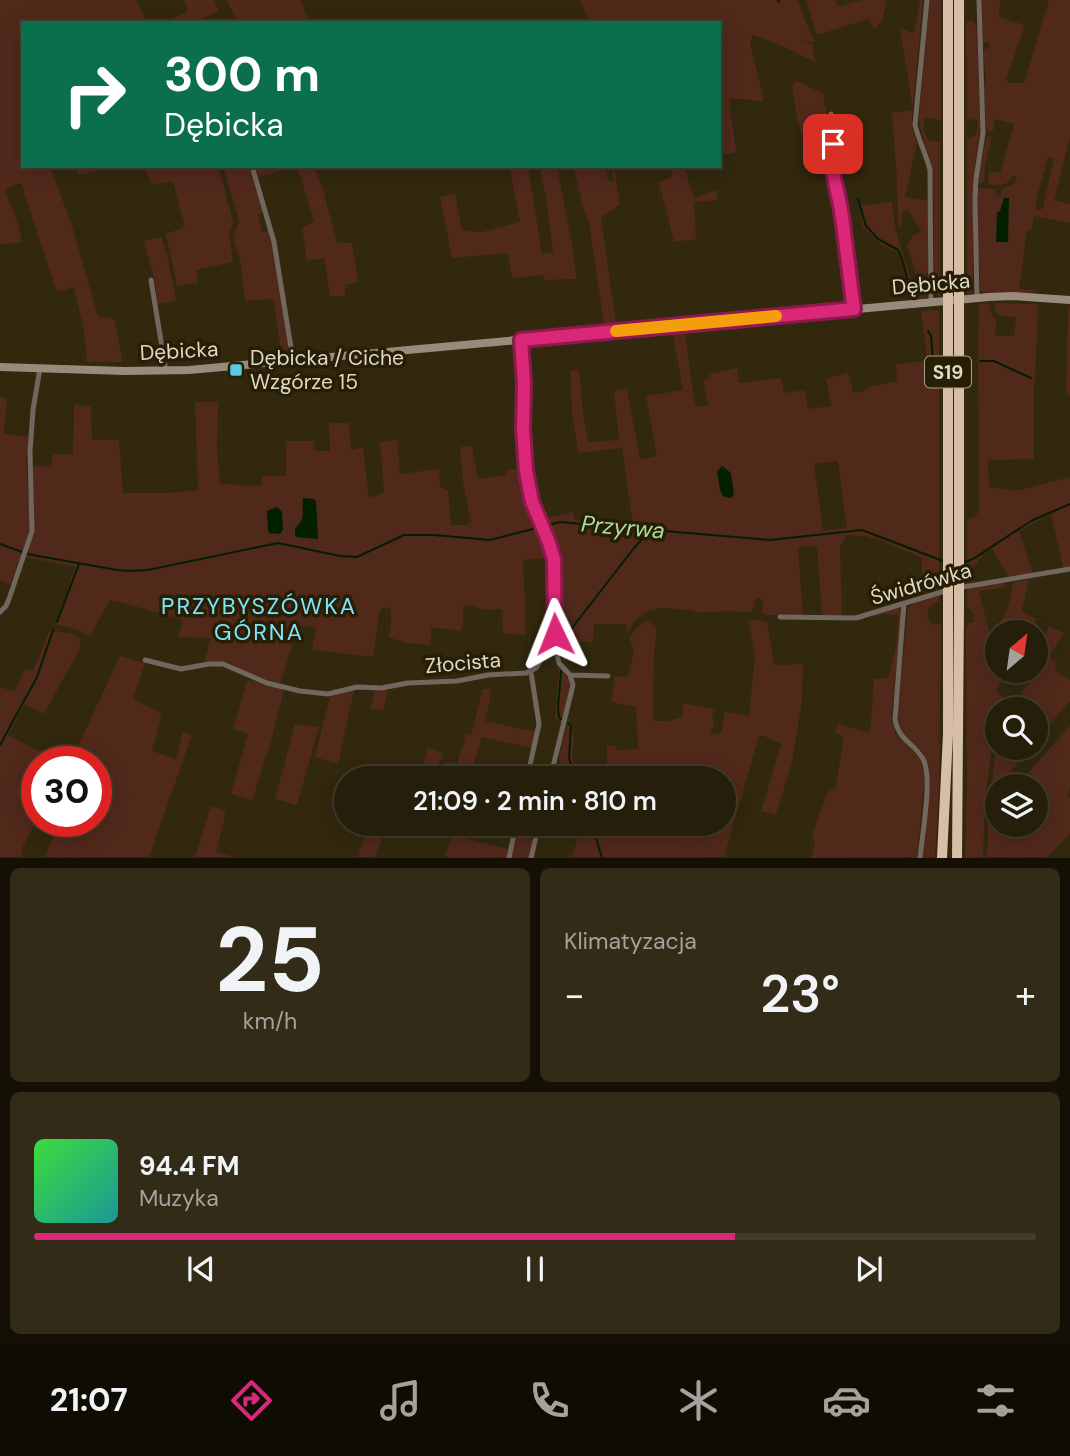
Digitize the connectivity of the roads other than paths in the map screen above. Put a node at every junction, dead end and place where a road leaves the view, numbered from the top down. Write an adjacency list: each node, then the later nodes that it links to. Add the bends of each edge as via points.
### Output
1 (927, 0): 10 (street, via 915,125 931,183)
2 (948, 0): 19 (highway, S19, bridge)
3 (959, 0): 19 (highway, S19, bridge)
4 (979, 0): 8 (street, via 983,133 975,201)
5 (831, 114): 11 (street, via 831,159)
6 (254, 168): 13 (street, via 274,242)
7 (151, 280): 16 (street)
8 (976, 298): 9 (street, Dębicka); 10 (street, Dębicka)
9 (1070, 300)
10 (931, 302): 11 (street, Dębicka)
11 (854, 309): 12 (street, Dębicka)
12 (521, 340): 13 (street, Dębicka); 22 (street, via 526,464 532,502 554,559)
13 (293, 360): 16 (street, Dębicka)
14 (0, 367): 15 (street, Dębicka)
15 (40, 368): 16 (street, Dębicka); 20 (street, via 29,465 32,531 6,606)
16 (166, 372)
17 (1070, 569): 18 (street, Świdrówka, via 969,585)
18 (904, 603): 21 (street, Świdrówka, via 856,618); 33 (street, via 895,719 900,735 922,757 927,772)
19 (954, 608): 34 (highway, S19); 35 (highway, S19)
20 (0, 611)
21 (780, 617)
22 (554, 639): 24 (street, Złocista); 25 (street, via 559,663)
23 (145, 660): 24 (street, Złocista, via 181,669 223,664 264,682 324,694)
24 (531, 672): 27 (street, via 539,724)
25 (570, 675): 26 (street); 28 (street, via 573,685)
26 (608, 676)
27 (530, 766)
28 (553, 766)
29 (514, 836): 31 (street)
30 (536, 836): 32 (street)
31 (509, 858)
32 (531, 858)
33 (919, 858)
34 (942, 858)
35 (957, 858)

